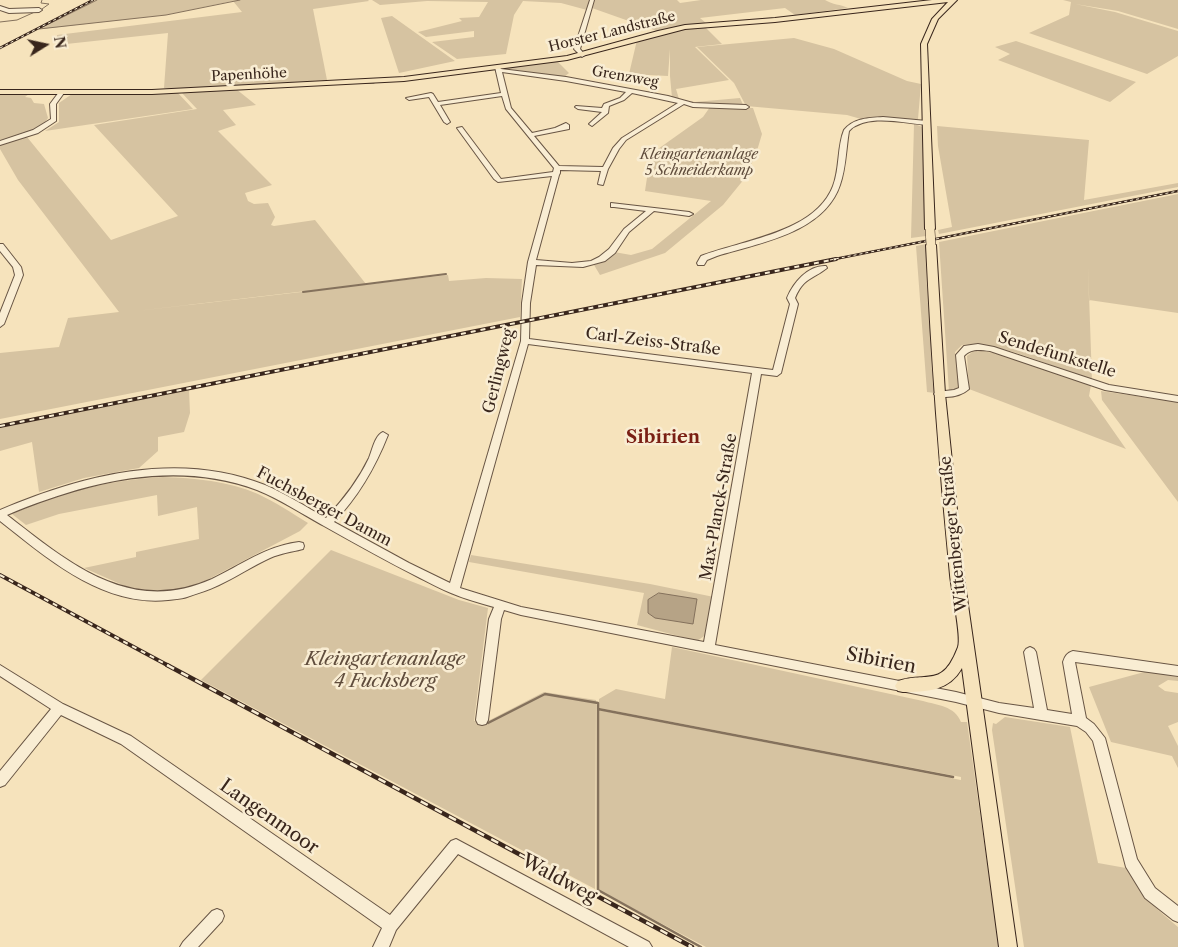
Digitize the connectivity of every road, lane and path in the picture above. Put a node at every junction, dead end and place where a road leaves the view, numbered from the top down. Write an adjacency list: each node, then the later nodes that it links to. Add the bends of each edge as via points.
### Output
1 (592, 0): 9 (street, via 577,49)
2 (954, 0): 4 (main road, Wittenberger Straße)
3 (909, 2): 4 (main road, Horster Landstraße); 9 (main road, Horster Landstraße, via 775,20 685,27)
4 (947, 3): 21 (main road, Wittenberger Straße, via 928,30 924,44)
5 (22, 4): 6 (street)
6 (4, 10): 7 (street); 8 (street)
7 (39, 10)
8 (5, 17)
9 (582, 55): 10 (main road, Horster Landstraße)
10 (499, 68): 11 (street, Grenzweg); 13 (main road, Papenhöhe, via 382,81 152,92); 14 (street)
11 (631, 91): 16 (street, Grenzweg); 20 (street)
12 (0, 92): 13 (main road, Papenhöhe)
13 (61, 92): 27 (street, via 53,104 54,120 24,137)
14 (504, 94): 17 (street); 26 (street, via 508,108)
15 (409, 98): 17 (street, via 431,95)
16 (684, 102): 19 (street, Grenzweg); 28 (street, via 624,139)
17 (436, 104): 22 (street)
18 (578, 107): 20 (street)
19 (746, 107)
20 (604, 110): 23 (street, via 606,112)
21 (927, 120): 38 (street, via 873,119 852,125 846,132 836,188 822,209 796,225 714,254); 44 (main road, Wittenberger Straße, bridge)
22 (447, 122)
23 (592, 124)
24 (460, 128): 29 (street, via 500,180)
25 (558, 130): 26 (street)
26 (530, 136): 29 (street)
27 (0, 143)
28 (605, 168): 29 (street); 30 (street)
29 (557, 170): 37 (street, Gerlingweg)
30 (601, 184)
31 (614, 205): 32 (street)
32 (640, 208): 33 (street); 35 (street, via 638,215)
33 (652, 209): 34 (street); 35 (street)
34 (690, 214)
35 (643, 219): 37 (street, via 622,234 611,253 601,259 581,265)
36 (0, 246): 40 (street, via 19,275)
37 (532, 262): 42 (street, Gerlingweg)
38 (700, 263)
39 (823, 268): 43 (street, Carl-Zeiss-Straße, via 807,275 794,290 791,298 794,304 777,373)
40 (3, 311): 41 (street)
41 (0, 324)
42 (525, 341): 43 (street, Carl-Zeiss-Straße); 50 (street, Gerlingweg)
43 (757, 370): 53 (street, Max-Planck-Straße)
44 (939, 394): 45 (street, Sendefunkstelle, via 964,389 960,355 967,348 978,347 1108,388); 52 (main road, Wittenberger Straße)
45 (1178, 398)
46 (383, 435): 48 (street, via 358,488)
47 (0, 514): 48 (street, Fuchsberger Damm, via 56,490 89,481 168,471 212,474 242,481 281,497); 49 (street, via 75,572 98,583 144,597 186,594 283,548)
48 (327, 523): 50 (street, Fuchsberger Damm)
49 (299, 546)
50 (454, 590): 51 (street, Sibirien)
51 (501, 605): 53 (street, Sibirien, via 550,618); 61 (street, via 495,619)
52 (966, 643): 57 (main road, via 955,669 946,678 936,683); 58 (main road, Wittenberger Straße)
53 (709, 648): 57 (street, Sibirien)
54 (1030, 652): 60 (street)
55 (0, 670): 59 (street, Langenmoor)
56 (1178, 671): 62 (street, via 1073,656 1069,662)
57 (903, 686): 58 (street, Sibirien)
58 (974, 701): 60 (street, Sibirien); 70 (main road, Wittenberger Straße)
59 (59, 708): 63 (street); 66 (street, Langenmoor, via 126,740)
60 (1041, 714): 62 (street, Sibirien)
61 (482, 720)
62 (1080, 721): 64 (street, Sibirien, via 1100,738 1131,862 1150,893)
63 (0, 781)
64 (1178, 915)
65 (217, 916): 67 (street)
66 (391, 925): 68 (street); 69 (street, Waldweg, via 456,846)
67 (188, 947)
68 (381, 947)
69 (644, 947)
70 (1008, 947)

